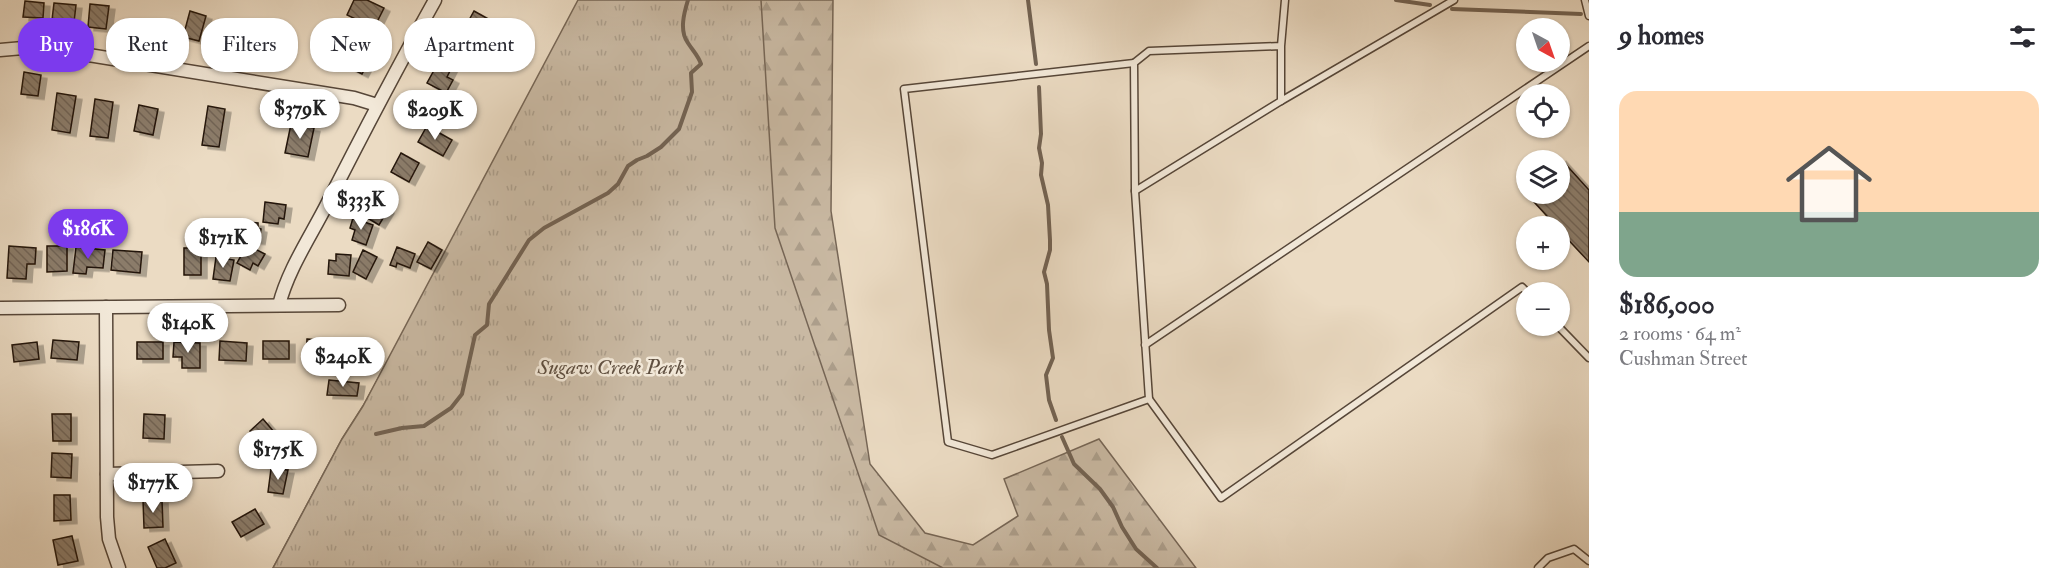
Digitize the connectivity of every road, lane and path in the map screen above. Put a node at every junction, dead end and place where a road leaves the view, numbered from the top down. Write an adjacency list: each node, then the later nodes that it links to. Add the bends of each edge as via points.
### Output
1 (435, 0): 11 (street)
2 (1285, 0): 6 (lane)
3 (1454, 0): 10 (lane)
4 (1585, 0): 5 (lane)
5 (1589, 16)
6 (1281, 46): 9 (lane, via 1149,51); 10 (lane)
7 (1589, 46): 19 (lane)
8 (0, 50): 11 (street, via 64,51)
9 (1134, 63): 12 (lane); 21 (lane, via 904,89 948,442 993,455)
10 (1281, 101): 12 (lane)
11 (377, 105): 14 (street, via 296,263)
12 (1135, 191): 19 (lane)
13 (1516, 290): 21 (lane, via 1221,498)
14 (279, 305): 15 (street); 16 (street)
15 (339, 305)
16 (106, 307): 17 (street); 23 (street)
17 (0, 308)
18 (1568, 336): 20 (lane)
19 (1145, 345): 21 (lane)
20 (1589, 358)
21 (1149, 399)
22 (218, 471): 23 (street)
23 (108, 474): 25 (street, via 109,539)
24 (1589, 561): 26 (lane, via 1574,549 1548,558)
25 (118, 568)
26 (1539, 568)

